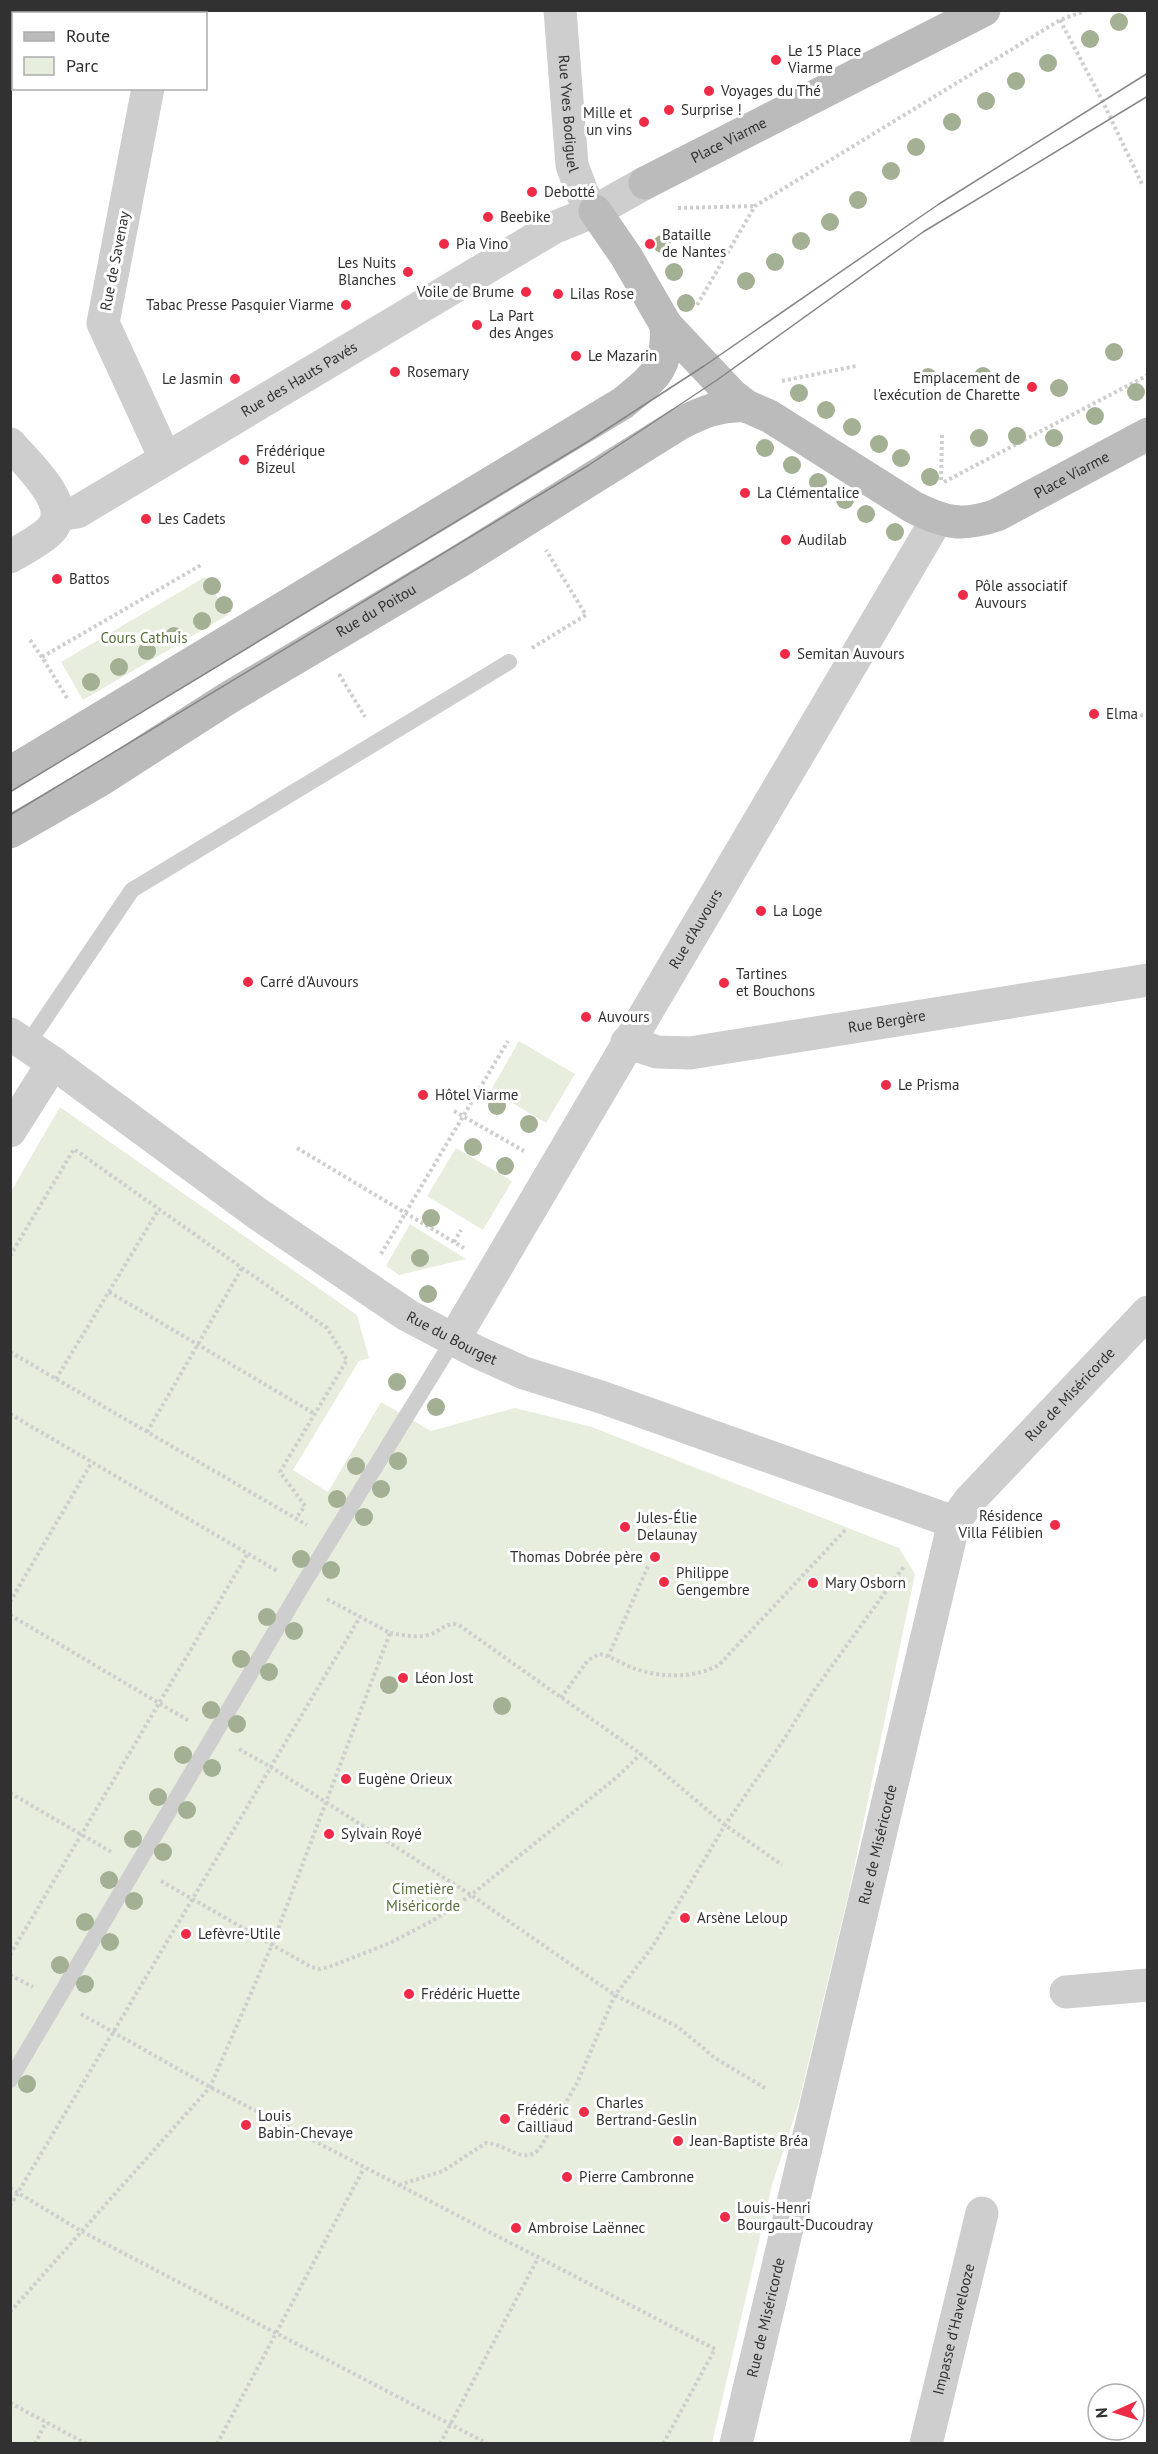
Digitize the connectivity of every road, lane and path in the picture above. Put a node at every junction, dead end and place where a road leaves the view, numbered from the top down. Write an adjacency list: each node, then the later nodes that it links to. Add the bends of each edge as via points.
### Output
1 (560, 10): 7 (street, Rue Yves Bodiguel, via 572,165 583,195)
2 (984, 10): 7 (street, Place Viarme)
3 (1087, 10): 4 (path)
4 (1060, 20): 6 (path); 8 (path, via 755,206 692,314)
5 (148, 90): 15 (street, Rue de Savenay, via 103,323)
6 (1142, 184)
7 (595, 211): 8 (street, Place Viarme); 15 (street, Rue des Hauts Pavés, via 553,228)
8 (666, 326): 11 (street, Place Viarme, via 732,395); 27 (street, via 667,344 661,366 623,403)
9 (856, 366): 11 (path, via 784,379)
10 (1148, 375): 13 (path, via 941,483)
11 (749, 407): 17 (street, Rue du Poitou, via 723,406 686,420); 18 (street, Place Viarme, via 770,416)
12 (1148, 434): 18 (street, Place Viarme, via 997,515 957,523)
13 (942, 435)
14 (10, 444): 16 (street, via 52,495)
15 (165, 458): 16 (street, Rue des Hauts Pavés, via 77,512)
16 (58, 515): 19 (street, via 53,528)
17 (528, 518): 22 (street, Rue du Poitou); 24 (path, via 586,615)
18 (937, 519): 34 (street, Rue d'Auvours)
19 (10, 557)
20 (201, 565): 23 (path)
21 (30, 640): 23 (path)
22 (321, 643): 28 (path); 30 (street, Rue du Poitou)
23 (42, 657): 27 (path)
24 (509, 662): 28 (lane)
25 (1148, 715): 26 (path)
26 (1128, 716)
27 (87, 729): 29 (street)
28 (379, 740): 32 (lane, via 132,890)
29 (10, 773)
30 (10, 832)
31 (1148, 980): 34 (street, Rue Bergère, via 690,1053 657,1052)
32 (19, 1040): 35 (street, Rue du Bourget)
33 (508, 1041): 37 (path)
34 (627, 1042): 51 (street, Rue d'Auvours)
35 (53, 1063): 38 (street); 51 (street, Rue du Bourget, via 258,1214 407,1315)
36 (454, 1111): 37 (path)
37 (463, 1116): 40 (path); 42 (path)
38 (10, 1131)
39 (297, 1148): 42 (path)
40 (528, 1154)
41 (159, 1209): 47 (path, via 74,1149); 48 (path); 49 (path)
42 (405, 1213): 44 (path); 46 (path)
43 (461, 1230): 44 (path)
44 (454, 1242): 45 (path)
45 (464, 1248)
46 (381, 1254)
47 (10, 1256)
48 (242, 1268): 52 (path); 56 (path, via 327,1328 347,1360)
49 (109, 1292): 52 (path); 54 (path)
50 (1148, 1312): 60 (street, Rue de Miséricorde, via 970,1500)
51 (454, 1339): 60 (street, Rue du Bourget, via 524,1373); 62 (lane)
52 (198, 1345): 56 (path); 57 (path)
53 (10, 1352): 54 (path)
54 (56, 1379): 57 (path)
55 (10, 1414): 58 (path)
56 (315, 1414): 59 (path, via 280,1472 305,1506)
57 (147, 1432): 59 (path)
58 (92, 1462): 63 (path); 67 (path)
59 (296, 1518): 62 (path)
60 (954, 1522): 64 (street, Rue de Miséricorde)
61 (847, 1528): 71 (path, via 712,1669 690,1674 652,1674)
62 (331, 1539): 66 (lane)
63 (248, 1553): 66 (path); 73 (path)
64 (947, 1556): 79 (path, via 917,1549 813,1692); 114 (street, Rue de Miséricorde)
65 (650, 1564): 71 (path)
66 (302, 1586): 69 (path); 74 (lane)
67 (10, 1602)
68 (10, 1615): 73 (path)
69 (360, 1617): 70 (path); 76 (path)
70 (390, 1633): 72 (path, via 421,1636 449,1624 459,1625); 78 (path)
71 (608, 1657): 72 (path, via 599,1654 588,1660)
72 (561, 1698): 75 (path)
73 (159, 1703): 74 (path); 80 (path)
74 (215, 1736): 76 (path); 82 (lane)
75 (641, 1754): 79 (path); 83 (path, via 618,1777)
76 (271, 1767): 78 (path); 84 (path)
77 (10, 1793): 80 (path)
78 (326, 1802): 83 (path); 85 (path)
79 (725, 1825): 81 (path); 89 (path, via 653,1946)
80 (82, 1834): 82 (path); 86 (path)
81 (782, 1865)
82 (137, 1867): 84 (path); 90 (lane)
83 (471, 1895): 85 (path, via 390,1943 329,1967 311,1967); 89 (path)
84 (193, 1899): 85 (path); 91 (path)
85 (272, 1945): 93 (path)
86 (10, 1955)
87 (1148, 1984): 88 (street)
88 (1066, 1992)
89 (615, 1995): 94 (path, via 678,2026 715,2058); 96 (path, via 577,2083 535,2154 524,2157 486,2143 443,2171)
90 (57, 2001): 91 (path); 92 (lane)
91 (115, 2032): 93 (path); 98 (path)
92 (10, 2080)
93 (210, 2087): 95 (path); 101 (path)
94 (765, 2088)
95 (364, 2168): 96 (path); 104 (path)
96 (398, 2186): 102 (path)
97 (10, 2188): 98 (path)
98 (19, 2192): 99 (path); 101 (path)
99 (10, 2206)
100 (982, 2213): 115 (street, Impasse d'Havelooze)
101 (81, 2231): 103 (path); 104 (path)
102 (538, 2258): 107 (path); 113 (path, via 715,2349)
103 (10, 2313)
104 (276, 2333): 107 (path); 110 (path)
105 (10, 2403): 106 (path)
106 (46, 2422): 108 (path); 109 (path)
107 (450, 2423): 111 (path); 112 (path)
108 (35, 2444)
109 (87, 2444)
110 (217, 2444)
111 (440, 2444)
112 (488, 2444)
113 (663, 2444)
114 (736, 2444)
115 (926, 2444)

